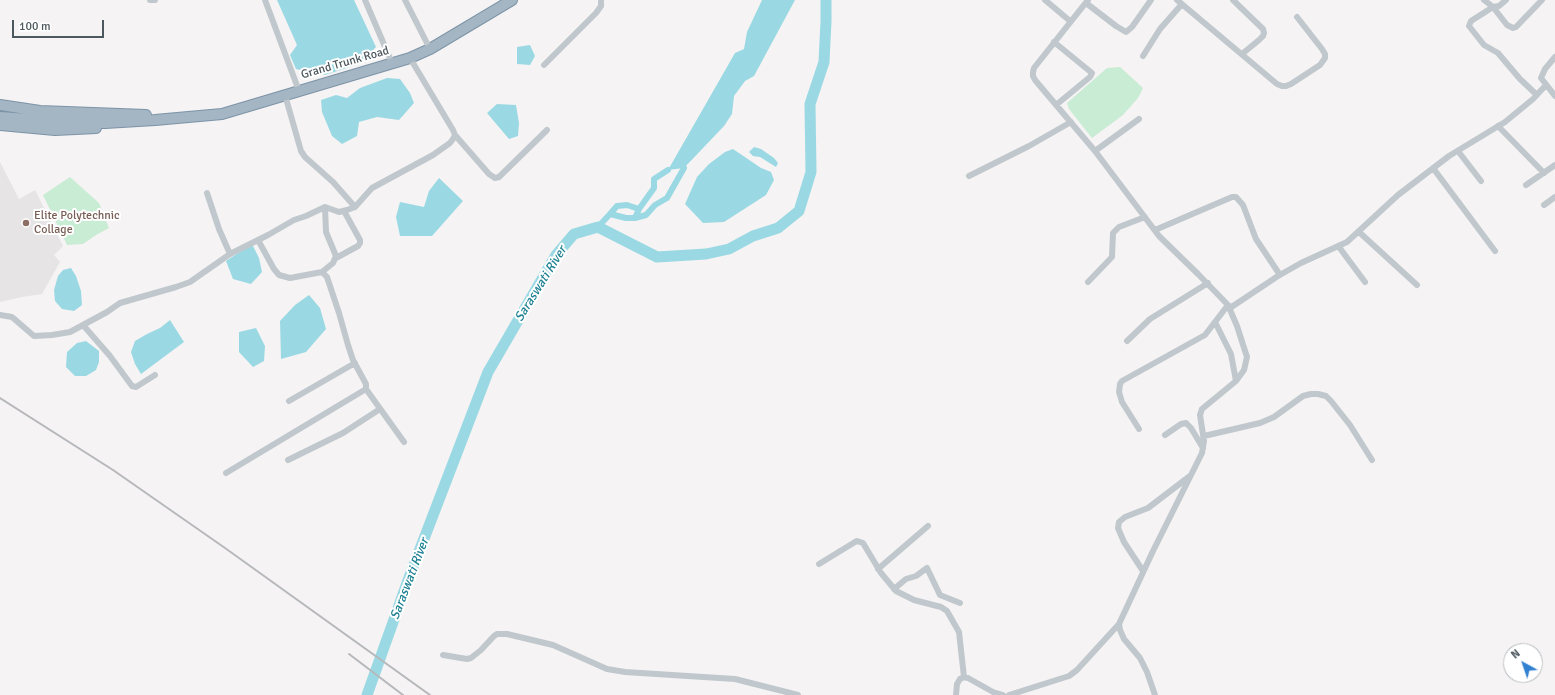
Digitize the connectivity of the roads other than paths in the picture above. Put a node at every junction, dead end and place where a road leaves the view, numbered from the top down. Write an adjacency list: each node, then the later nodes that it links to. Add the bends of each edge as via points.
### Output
1 (150, 0): 2 (street)
2 (155, 0)
3 (265, 0): 28 (street)
4 (365, 0): 25 (street)
5 (405, 0): 20 (street)
6 (512, 0): 20 (highway, Grand Trunk Road)
7 (601, 0): 26 (street, via 599,10)
8 (1045, 0): 18 (street)
9 (1151, 0): 14 (street, via 1132,28 1126,32)
10 (1233, 0): 21 (street, via 1263,29 1264,33)
11 (1484, 0): 16 (street)
12 (1506, 0): 16 (street)
13 (1542, 0): 16 (street, via 1519,25 1513,28 1507,25)
14 (1087, 1): 18 (street)
15 (1180, 2): 21 (street); 22 (street)
16 (1494, 7): 30 (street, via 1469,26 1484,45 1498,53)
17 (1297, 17): 21 (street, via 1326,54 1324,62 1320,65 1291,84 1282,86)
18 (1070, 21): 19 (street)
19 (1054, 42): 33 (street, via 1033,72 1035,80); 33 (street, via 1092,73)
20 (430, 49): 24 (highway, Grand Trunk Road)
21 (1242, 54)
22 (1143, 56)
23 (1555, 57): 27 (street, via 1542,74 1541,78)
24 (410, 58): 25 (highway, Grand Trunk Road); 45 (street)
25 (392, 63): 28 (highway, Grand Trunk Road)
26 (544, 64)
27 (1546, 85): 30 (street); 31 (street)
28 (299, 90): 29 (highway, Grand Trunk Road)
29 (285, 95): 34 (highway, Grand Trunk Road); 56 (street, via 301,151)
30 (1537, 95): 41 (street)
31 (1555, 96)
32 (0, 105): 36 (highway, via 40,111)
33 (1056, 105): 38 (street)
34 (222, 114): 36 (highway, Grand Trunk Road); 43 (highway, via 194,121)
35 (0, 117): 40 (highway)
36 (174, 119): 40 (highway)
37 (1139, 120): 46 (street)
38 (1071, 122): 46 (street); 51 (street, via 1034,144)
39 (0, 125): 40 (highway)
40 (56, 126): 43 (highway)
41 (1498, 126): 47 (street); 50 (street)
42 (0, 130): 43 (highway, via 41,133)
43 (69, 130)
44 (547, 130): 45 (street, via 499,178 489,174)
45 (455, 135): 56 (street, via 450,143 433,154 372,188)
46 (1095, 151): 60 (street)
47 (1458, 151): 49 (street); 52 (street)
48 (1555, 165): 50 (street)
49 (1433, 168): 62 (street, via 1398,195); 65 (street)
50 (1544, 173): 53 (street)
51 (969, 176)
52 (1481, 181)
53 (1526, 185)
54 (207, 193): 66 (street)
55 (1555, 197): 57 (street)
56 (354, 206): 59 (street)
57 (1544, 206)
58 (325, 207): 59 (street, via 339,212); 63 (street, via 294,220); 67 (street, via 326,232)
59 (344, 211): 67 (street, via 360,243)
60 (1145, 216): 61 (street); 70 (street, via 1116,229 1112,236 1111,258)
61 (1155, 230): 69 (street, via 1236,197 1243,205 1258,243); 72 (street)
62 (1359, 232): 64 (street); 73 (street)
63 (258, 240): 66 (street); 68 (street, via 279,275 290,278)
64 (1339, 247): 69 (street); 71 (street)
65 (1495, 251)
66 (230, 254): 77 (street, via 190,282 120,303)
67 (336, 258): 68 (street)
68 (322, 272): 79 (street, via 330,281)
69 (1280, 275): 74 (street)
70 (1088, 282)
71 (1365, 282)
72 (1208, 284): 74 (street); 78 (street, via 1150,319)
73 (1417, 285)
74 (1229, 307): 76 (street); 81 (street, via 1247,357 1244,370)
75 (0, 315): 77 (street, via 12,317 34,336 70,332)
76 (1215, 322): 81 (street, via 1231,354); 85 (street, via 1209,331 1197,340 1122,381 1119,389 1121,397)
77 (83, 325): 80 (street, via 132,386 136,387)
78 (1127, 341)
79 (355, 363): 82 (street); 83 (street)
80 (155, 375)
81 (1236, 381): 87 (street, via 1202,409 1200,415)
82 (366, 389): 84 (street); 92 (street)
83 (289, 401)
84 (380, 409): 88 (street); 90 (street, via 343,433)
85 (1139, 429)
86 (1165, 435): 89 (street, via 1181,424 1186,424)
87 (1204, 436): 89 (street); 91 (street, via 1260,423 1274,417 1303,396 1318,394 1331,400)
88 (404, 442)
89 (1203, 448): 93 (street)
90 (288, 460)
91 (1372, 460)
92 (226, 473)
93 (1191, 475): 97 (street); 97 (street, via 1148,508 1119,522 1118,528 1124,542)
94 (928, 526): 96 (street)
95 (819, 564): 96 (street, via 857,541 864,545)
96 (878, 569): 98 (street)
97 (1144, 570): 100 (street)
98 (894, 589): 99 (street, via 927,568 940,595); 102 (street, via 914,600 942,607 947,612 959,632)
99 (960, 603)
100 (1120, 624): 106 (street, via 1069,676); 107 (street, via 1124,639 1140,658)
101 (444, 655): 103 (street, via 471,658 497,634 507,634 553,645 607,669 735,679)
102 (964, 677): 104 (street, via 957,684); 105 (street)
103 (798, 695)
104 (956, 695)
105 (1003, 695)
106 (1009, 695)
107 (1155, 695)

